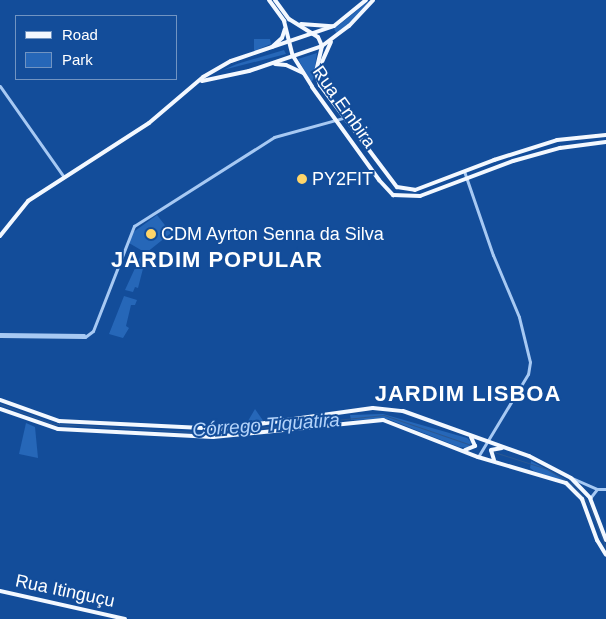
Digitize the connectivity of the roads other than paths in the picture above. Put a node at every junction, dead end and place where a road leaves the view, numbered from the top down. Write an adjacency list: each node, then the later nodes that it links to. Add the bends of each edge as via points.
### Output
1 (269, 0): 7 (main road)
2 (275, 0): 5 (main road, via 289,19)
3 (366, 0): 6 (main road)
4 (373, 0): 10 (main road)
5 (300, 24): 6 (main road); 8 (main road)
6 (334, 26): 8 (main road)
7 (286, 27): 9 (main road, Rua Embira); 12 (main road, via 280,41)
8 (315, 33): 9 (main road); 11 (main road)
9 (289, 42): 12 (main road); 13 (main road, via 294,49); 14 (main road, Rua Embira)
10 (331, 42): 11 (main road); 16 (main road)
11 (322, 46): 13 (main road); 16 (main road, Rua Embira)
12 (266, 50): 18 (main road, via 227,63)
13 (304, 53): 14 (main road)
14 (293, 56): 15 (main road); 17 (main road, Rua Embira)
15 (268, 64): 17 (main road, via 284,64); 18 (main road, via 207,78)
16 (318, 68): 20 (main road, Rua Embira, via 320,85)
17 (304, 74): 21 (main road, Rua Embira)
18 (195, 84): 25 (main road, via 149,123)
19 (0, 86): 25 (street)
20 (343, 118): 21 (street); 24 (main road, Rua Embira, via 397,187 415,190)
21 (335, 120): 26 (main road, Rua Embira, via 393,195 420,196); 28 (street, via 274,137 136,225 89,334 75,338)
22 (606, 135): 24 (main road, via 557,140)
23 (606, 142): 26 (main road, via 560,148)
24 (464, 172): 26 (street)
25 (64, 177): 27 (main road, via 26,202)
26 (467, 179): 33 (street, via 519,317 530,362 525,378)
27 (0, 236)
28 (0, 335)
29 (0, 400): 31 (main road)
30 (0, 409): 31 (main road)
31 (26, 415): 32 (main road, via 59,421 223,429 384,408 403,411); 34 (main road, via 58,429 213,437 373,419)
32 (466, 433): 33 (main road); 34 (main road, via 474,440 475,447 468,450)
33 (488, 441): 35 (main road); 36 (street)
34 (456, 448): 36 (main road)
35 (509, 449): 37 (main road, via 498,447 491,450 492,458); 38 (main road)
36 (478, 457): 37 (main road)
37 (501, 464): 43 (main road, via 546,475 572,487 582,500 596,540)
38 (571, 478): 39 (street); 41 (main road)
39 (597, 489): 40 (street); 41 (street)
40 (606, 489)
41 (590, 498): 42 (main road)
42 (606, 540)
43 (606, 555)
44 (0, 591): 45 (main road, Rua Itinguçu)
45 (125, 619)

